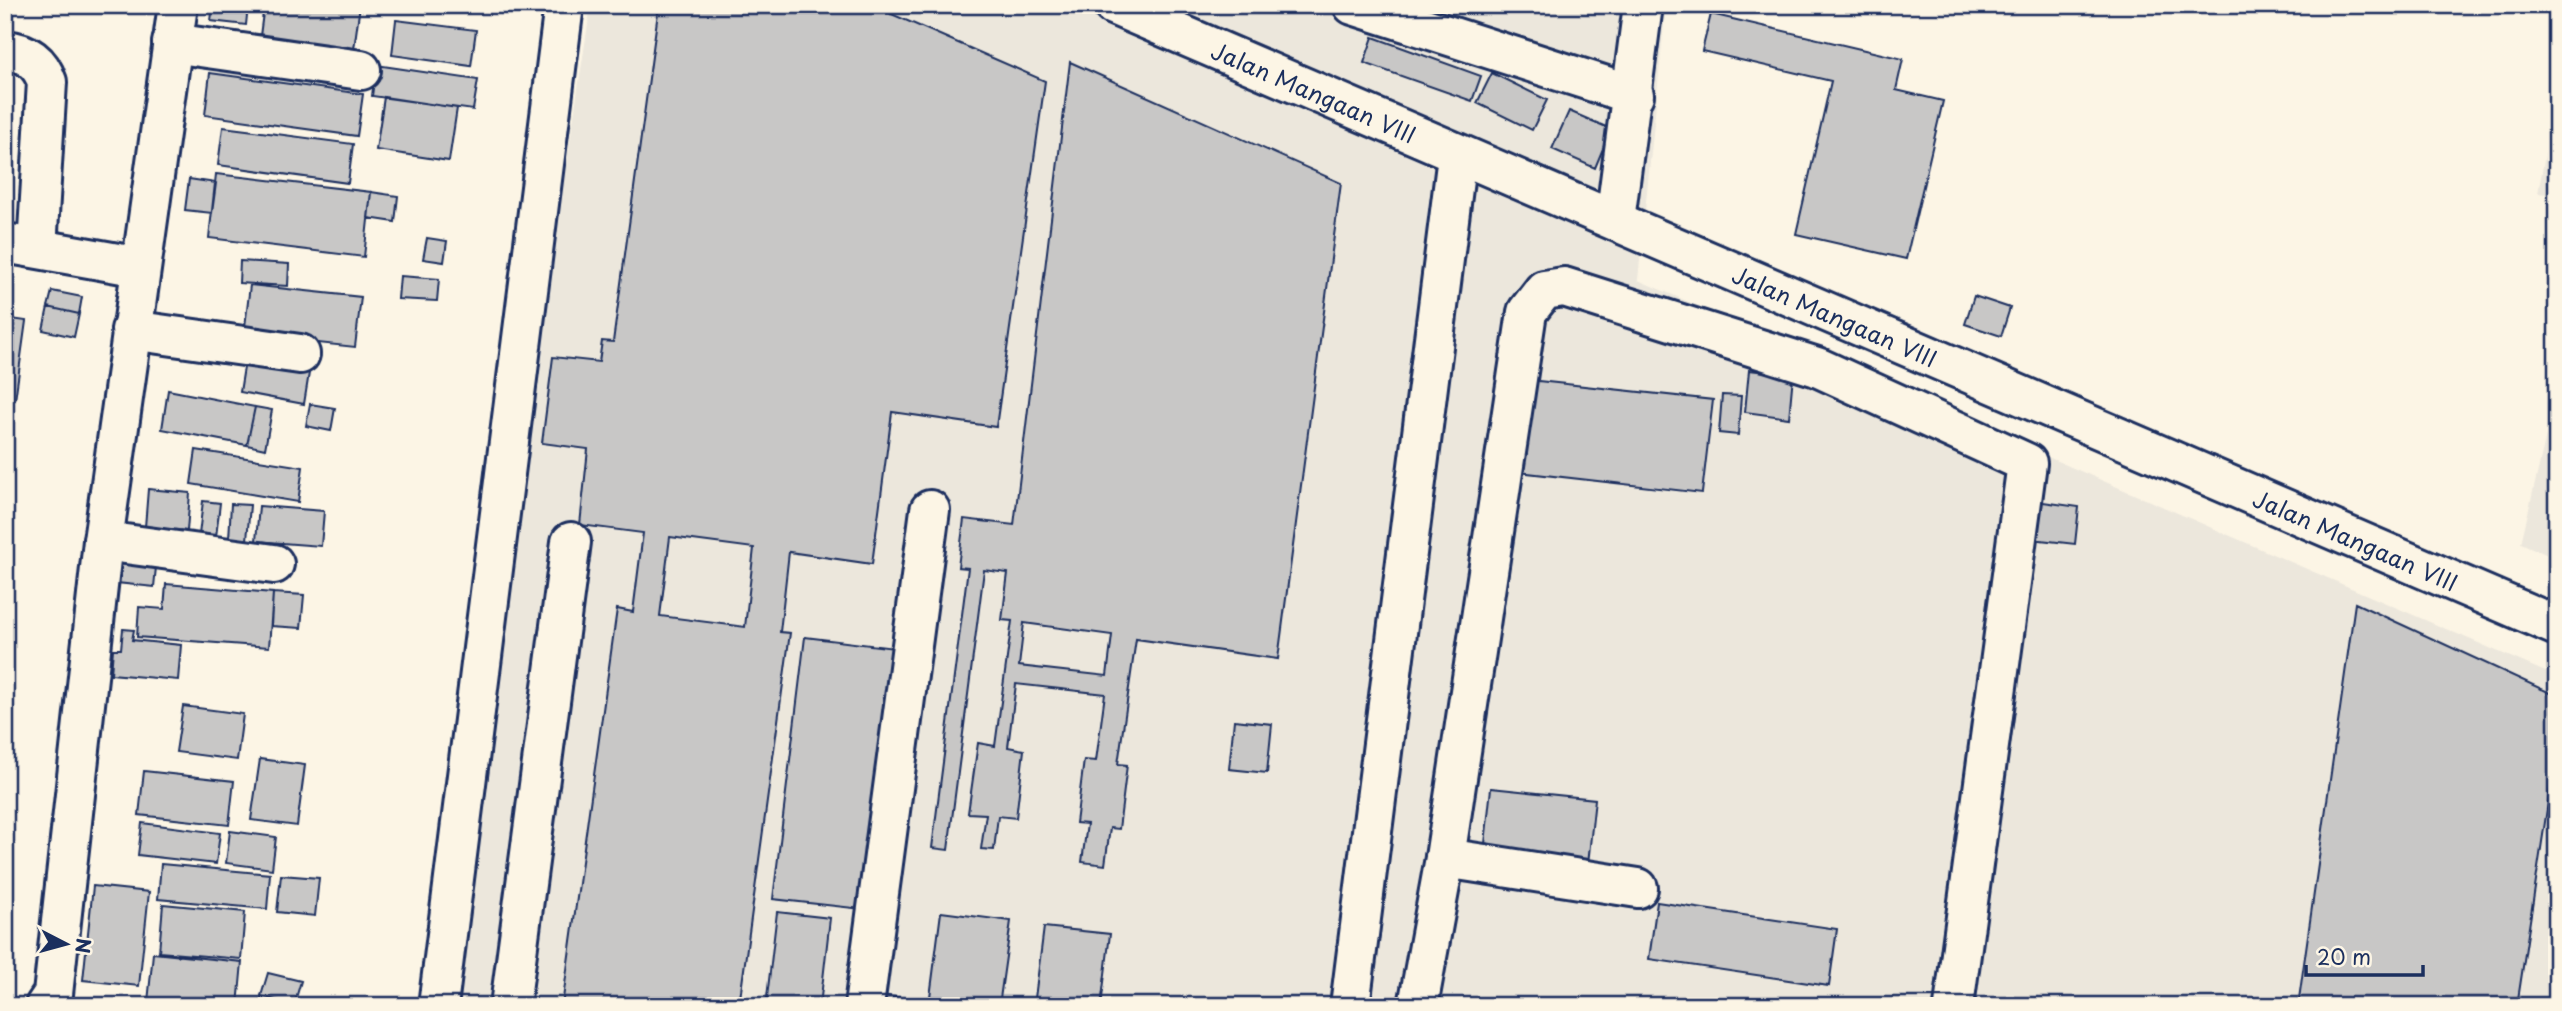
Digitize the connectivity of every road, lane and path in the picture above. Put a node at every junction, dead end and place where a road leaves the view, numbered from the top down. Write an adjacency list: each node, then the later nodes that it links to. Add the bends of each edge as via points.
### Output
1 (178, 5): 6 (street)
2 (564, 5): 24 (street)
3 (1113, 5): 10 (street, Jalan Mangaan VIII)
4 (1353, 5): 9 (street)
5 (1643, 5): 9 (street)
6 (172, 43): 8 (street); 13 (street)
7 (5, 50): 12 (street, via 21,51 35,61 47,82)
8 (361, 70)
9 (1634, 95): 11 (street)
10 (1457, 156): 11 (street, Jalan Mangaan VIII); 27 (street)
11 (1615, 220): 20 (street, Jalan Mangaan VIII)
12 (21, 246): 13 (street)
13 (140, 267): 14 (street)
14 (131, 330): 15 (street); 17 (street)
15 (300, 354)
16 (930, 510): 26 (street)
17 (103, 541): 19 (street); 23 (street)
18 (571, 542): 25 (street)
19 (275, 564)
20 (2557, 626)
21 (1445, 858): 22 (street); 28 (street); 29 (street, via 1527,312 1544,290 1564,287 1817,367 2027,463)
22 (1638, 888)
23 (56, 1002)
24 (438, 1006)
25 (510, 1006)
26 (864, 1006)
27 (1350, 1006)
28 (1418, 1006)
29 (1954, 1006)

